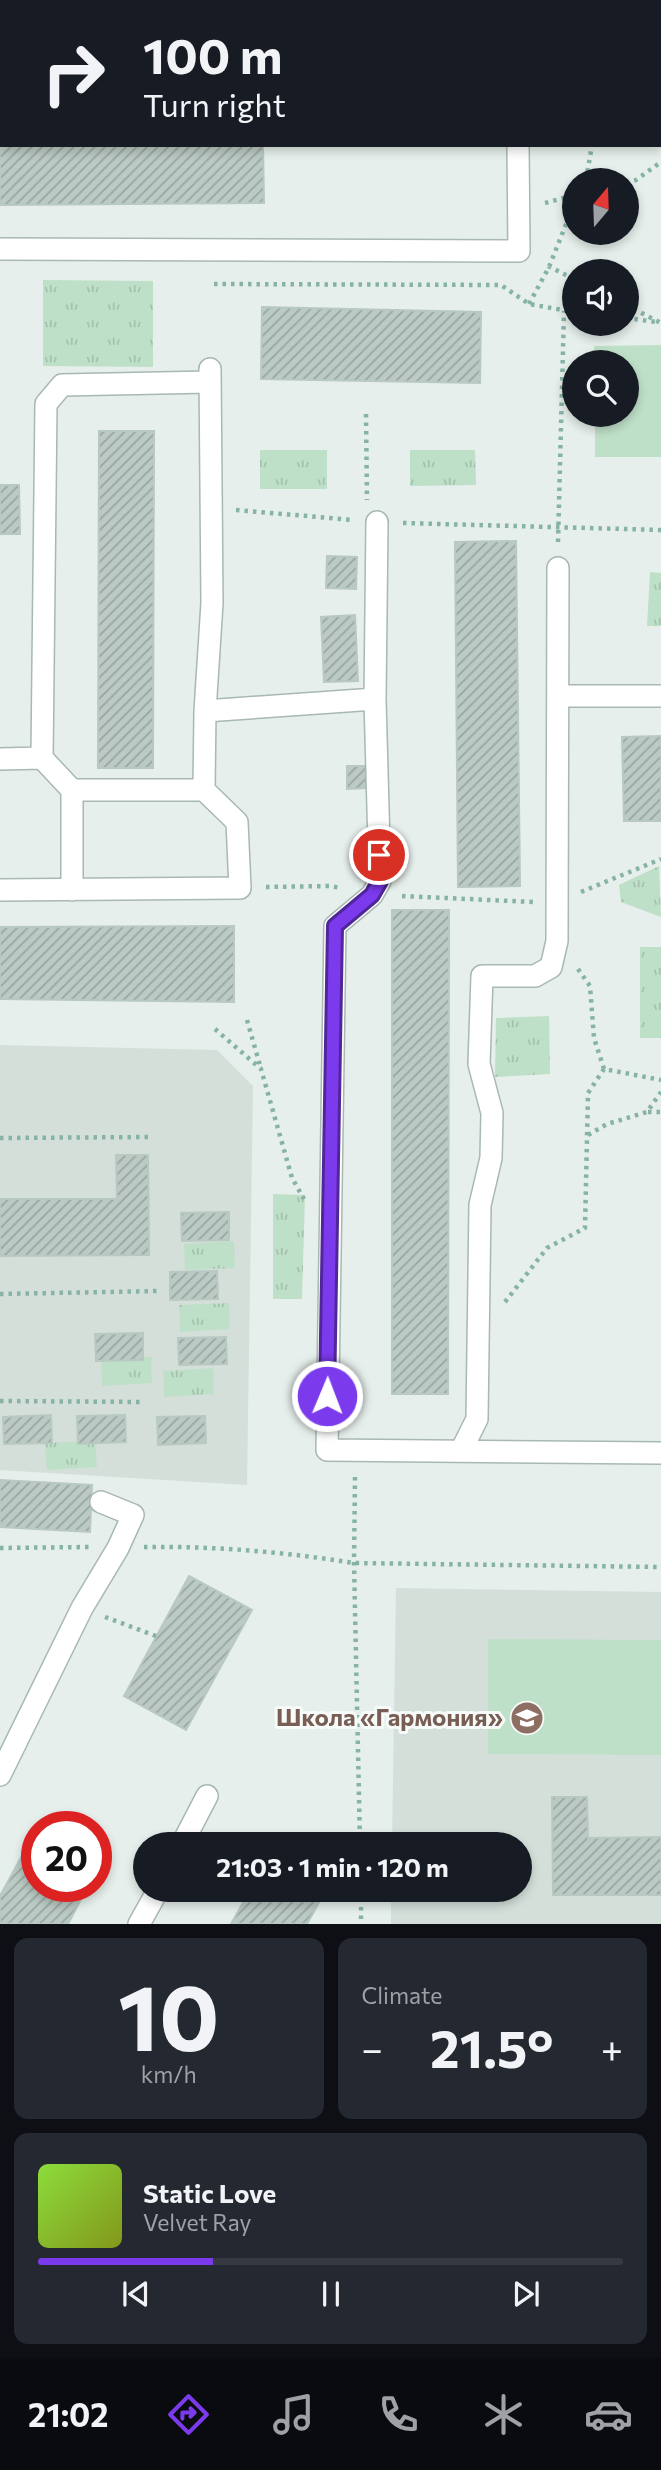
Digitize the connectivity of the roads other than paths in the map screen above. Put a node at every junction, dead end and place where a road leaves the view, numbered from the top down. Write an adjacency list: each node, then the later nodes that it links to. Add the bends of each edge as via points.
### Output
1 (518, 147): 2 (lane, via 519,251)
2 (0, 249)
3 (377, 522): 7 (lane)
4 (558, 568): 5 (lane)
5 (558, 696): 6 (lane); 15 (lane, via 557,940 551,967 535,976 482,976 479,1064 492,1113 491,1158 480,1205 477,1419)
6 (661, 696)
7 (375, 699): 8 (lane); 15 (lane, via 380,881 372,895 335,926 327,1450)
8 (205, 711): 9 (lane, via 212,603 209,375 62,385 46,404); 12 (lane)
9 (42, 758): 10 (lane); 11 (lane)
10 (0, 759)
11 (72, 790): 12 (lane); 14 (lane)
12 (204, 790): 14 (lane, via 237,822 240,888)
13 (0, 890): 14 (lane)
14 (72, 890)
15 (462, 1449): 16 (lane)
16 (661, 1453)
17 (101, 1502): 18 (lane, via 132,1515)
18 (0, 1775)
19 (208, 1796): 20 (lane)
20 (188, 1832)
21 (151, 1902): 22 (lane)
22 (139, 1924)

